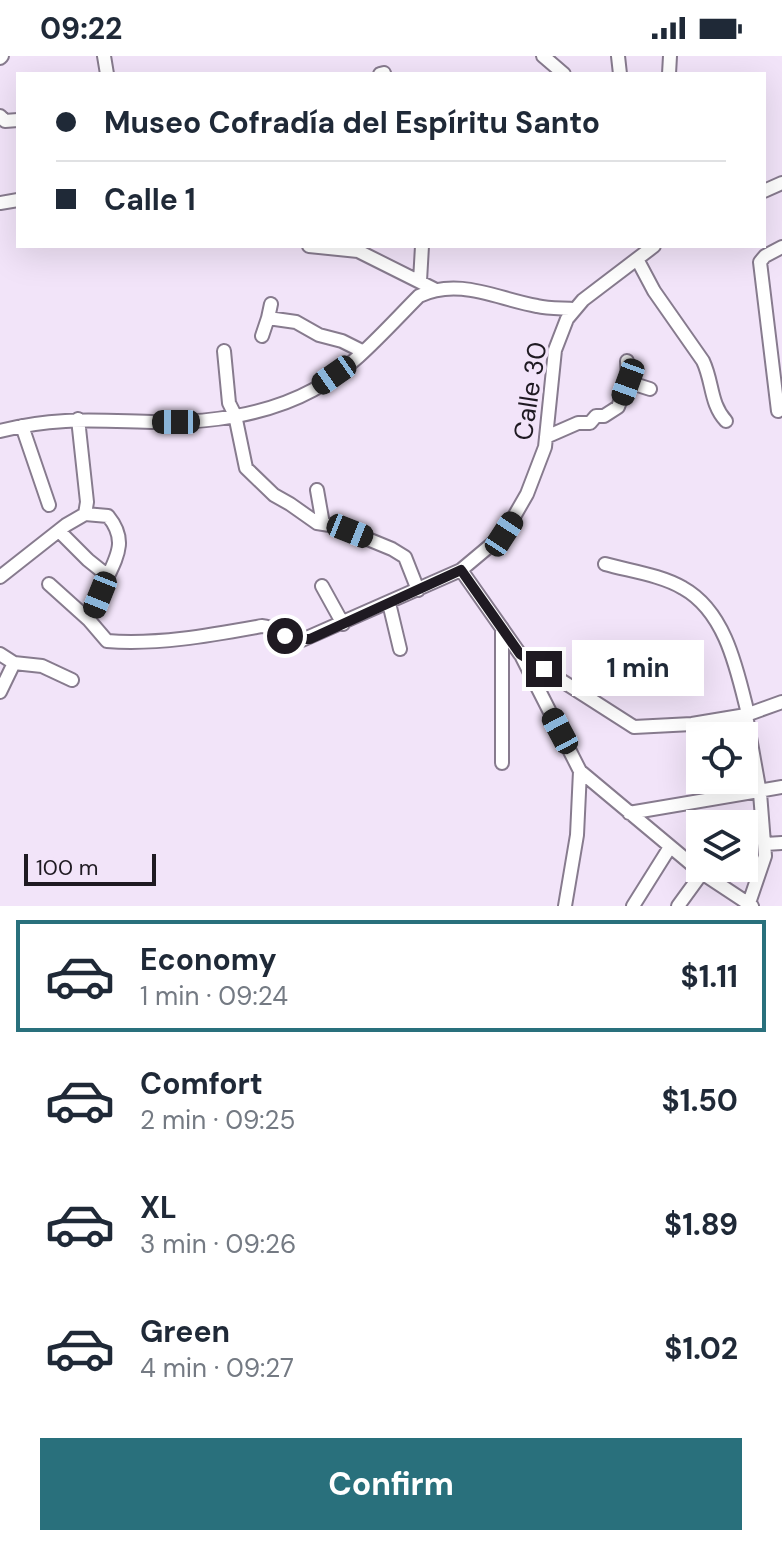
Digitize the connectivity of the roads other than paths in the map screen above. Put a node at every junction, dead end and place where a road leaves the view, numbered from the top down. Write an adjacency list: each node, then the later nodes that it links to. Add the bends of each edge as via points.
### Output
1 (543, 56): 2 (street)
2 (562, 72)
3 (782, 247): 19 (street, via 760,262)
4 (329, 248): 8 (street, via 358,251)
5 (422, 248): 8 (street)
6 (651, 248): 7 (street, Calle 30)
7 (637, 259): 11 (street, Calle 30); 22 (street, via 703,361 713,401)
8 (420, 281): 9 (street)
9 (434, 289): 11 (street, via 472,290 540,307); 15 (street, via 419,296)
10 (271, 304): 12 (street)
11 (575, 309): 25 (street, Calle 30, via 555,350)
12 (268, 318): 13 (street); 15 (street, via 296,322)
13 (262, 336)
14 (224, 351): 20 (street)
15 (362, 351): 20 (street, via 314,389)
16 (627, 361): 17 (street)
17 (628, 382): 18 (street); 25 (street, via 618,407)
18 (650, 389)
19 (778, 411)
20 (235, 415): 21 (street, via 197,422); 29 (street, via 246,468 274,495)
21 (78, 419): 23 (street); 28 (street)
22 (726, 421)
23 (22, 426): 24 (street); 27 (street)
24 (0, 431)
25 (546, 437): 32 (street, Calle 30, via 511,524)
26 (317, 490): 29 (street)
27 (49, 505)
28 (85, 514): 30 (street); 33 (street, via 108,516 119,535)
29 (323, 524): 37 (street, via 405,557)
30 (59, 531): 33 (street); 34 (street)
31 (605, 564): 49 (street, via 675,584 705,604 733,658)
32 (461, 570): 37 (street, Calle 30); 41 (street)
33 (108, 576): 39 (street)
34 (0, 577)
35 (49, 584): 39 (street)
36 (322, 586): 40 (street)
37 (418, 590): 38 (street, Calle 30)
38 (389, 603): 40 (street, Calle 30); 42 (street)
39 (89, 620): 40 (street, Calle 30, via 107,641 140,642 262,626 302,640)
40 (343, 624)
41 (502, 628): 44 (street); 50 (street)
42 (400, 649)
43 (0, 654): 45 (street)
44 (520, 654): 49 (street, via 634,727); 51 (street)
45 (14, 663): 46 (street, via 42,666); 47 (street)
46 (72, 680)
47 (0, 692)
48 (782, 702): 49 (street)
49 (747, 714): 53 (street)
50 (502, 763)
51 (580, 771): 54 (street); 62 (street, via 577,835)
52 (782, 787): 53 (street)
53 (760, 793): 54 (street); 56 (street)
54 (629, 813): 57 (street)
55 (782, 843): 56 (street)
56 (765, 844): 61 (street)
57 (670, 847): 58 (street); 63 (street)
58 (686, 860)
59 (695, 882): 64 (street)
60 (716, 882): 61 (street)
61 (750, 905)
62 (565, 906)
63 (633, 906)
64 (678, 906)

